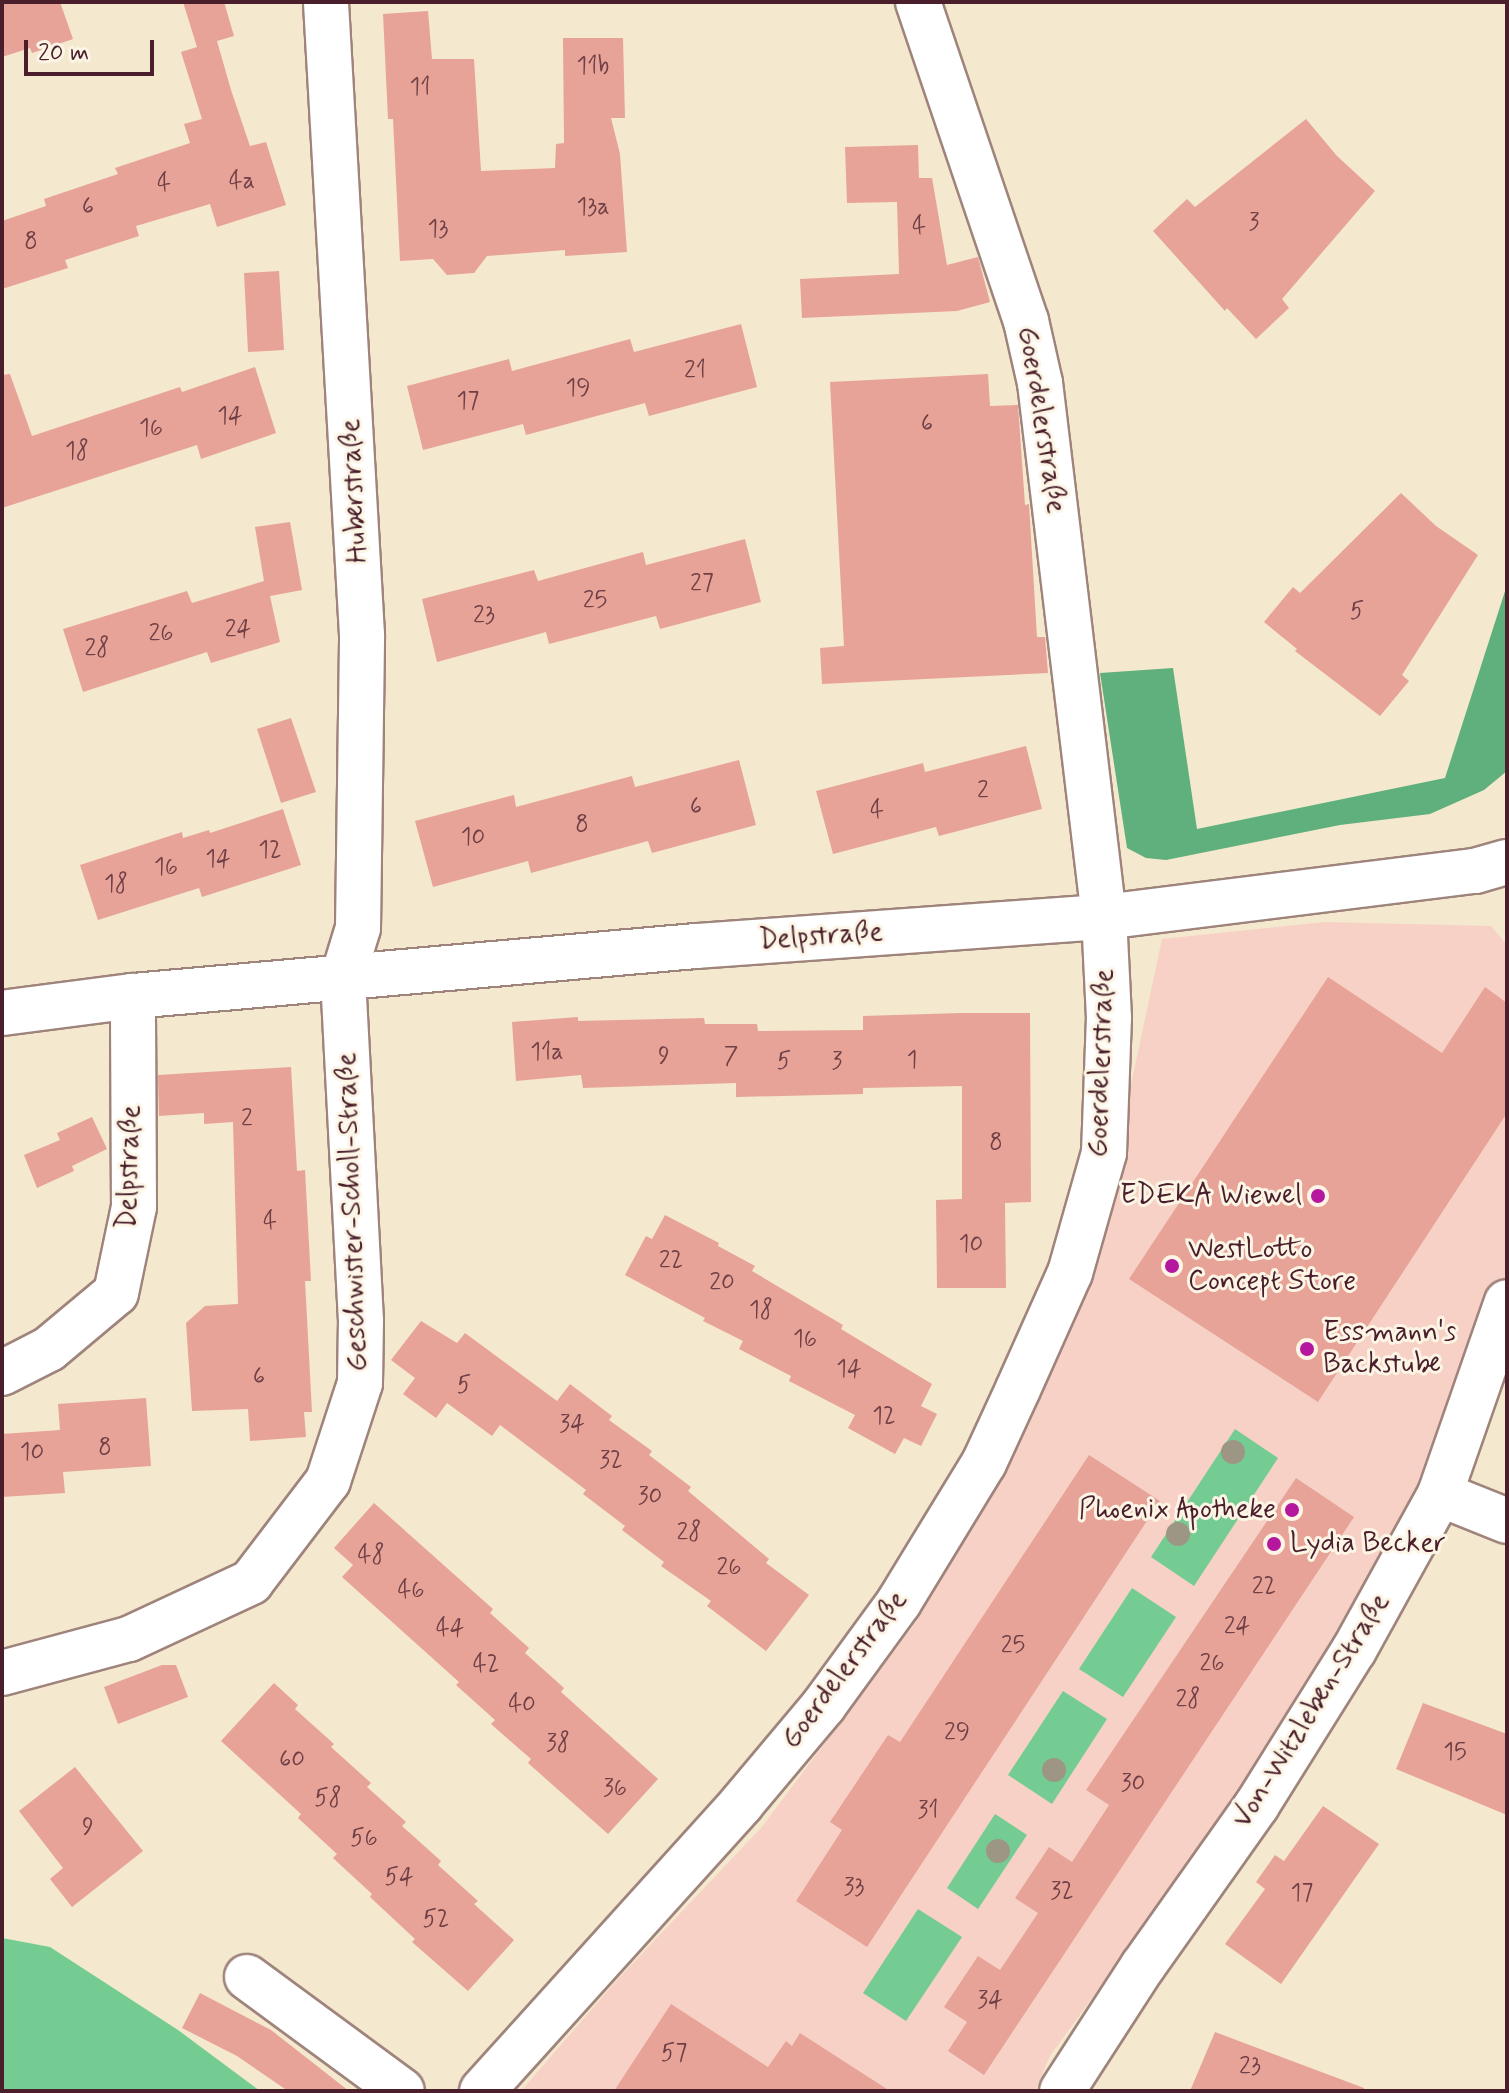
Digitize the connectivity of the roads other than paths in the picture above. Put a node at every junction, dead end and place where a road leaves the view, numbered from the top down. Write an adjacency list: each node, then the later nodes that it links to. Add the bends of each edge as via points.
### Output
1 (326, 2): 5 (street, Huberstraße, via 362,635 358,928)
2 (918, 2): 4 (street, Goerdelerstraße, via 1026,321 1040,383)
3 (1507, 862): 4 (street, Delpstraße, via 1475,871)
4 (1104, 917): 5 (street, Delpstraße); 15 (street, Goerdelerstraße, via 1109,1018 1104,1153 1070,1273 984,1463 899,1602 824,1705)
5 (343, 977): 6 (street, Delpstraße); 12 (street, Geschwister-Scholl-Straße, via 360,1383 328,1481 251,1582 129,1639)
6 (133, 996): 7 (street, Delpstraße); 9 (street, Delpstraße, via 134,1207 116,1293 49,1349)
7 (2, 1013)
8 (1507, 1302): 10 (street, Von-Witzleben-Straße)
9 (2, 1373)
10 (1440, 1494): 11 (street); 16 (street, Von-Witzleben-Straße, via 1354,1650 1257,1805)
11 (1507, 1521)
12 (2, 1673)
13 (247, 1977): 14 (street)
14 (402, 2091)
15 (482, 2091)
16 (1062, 2091)

